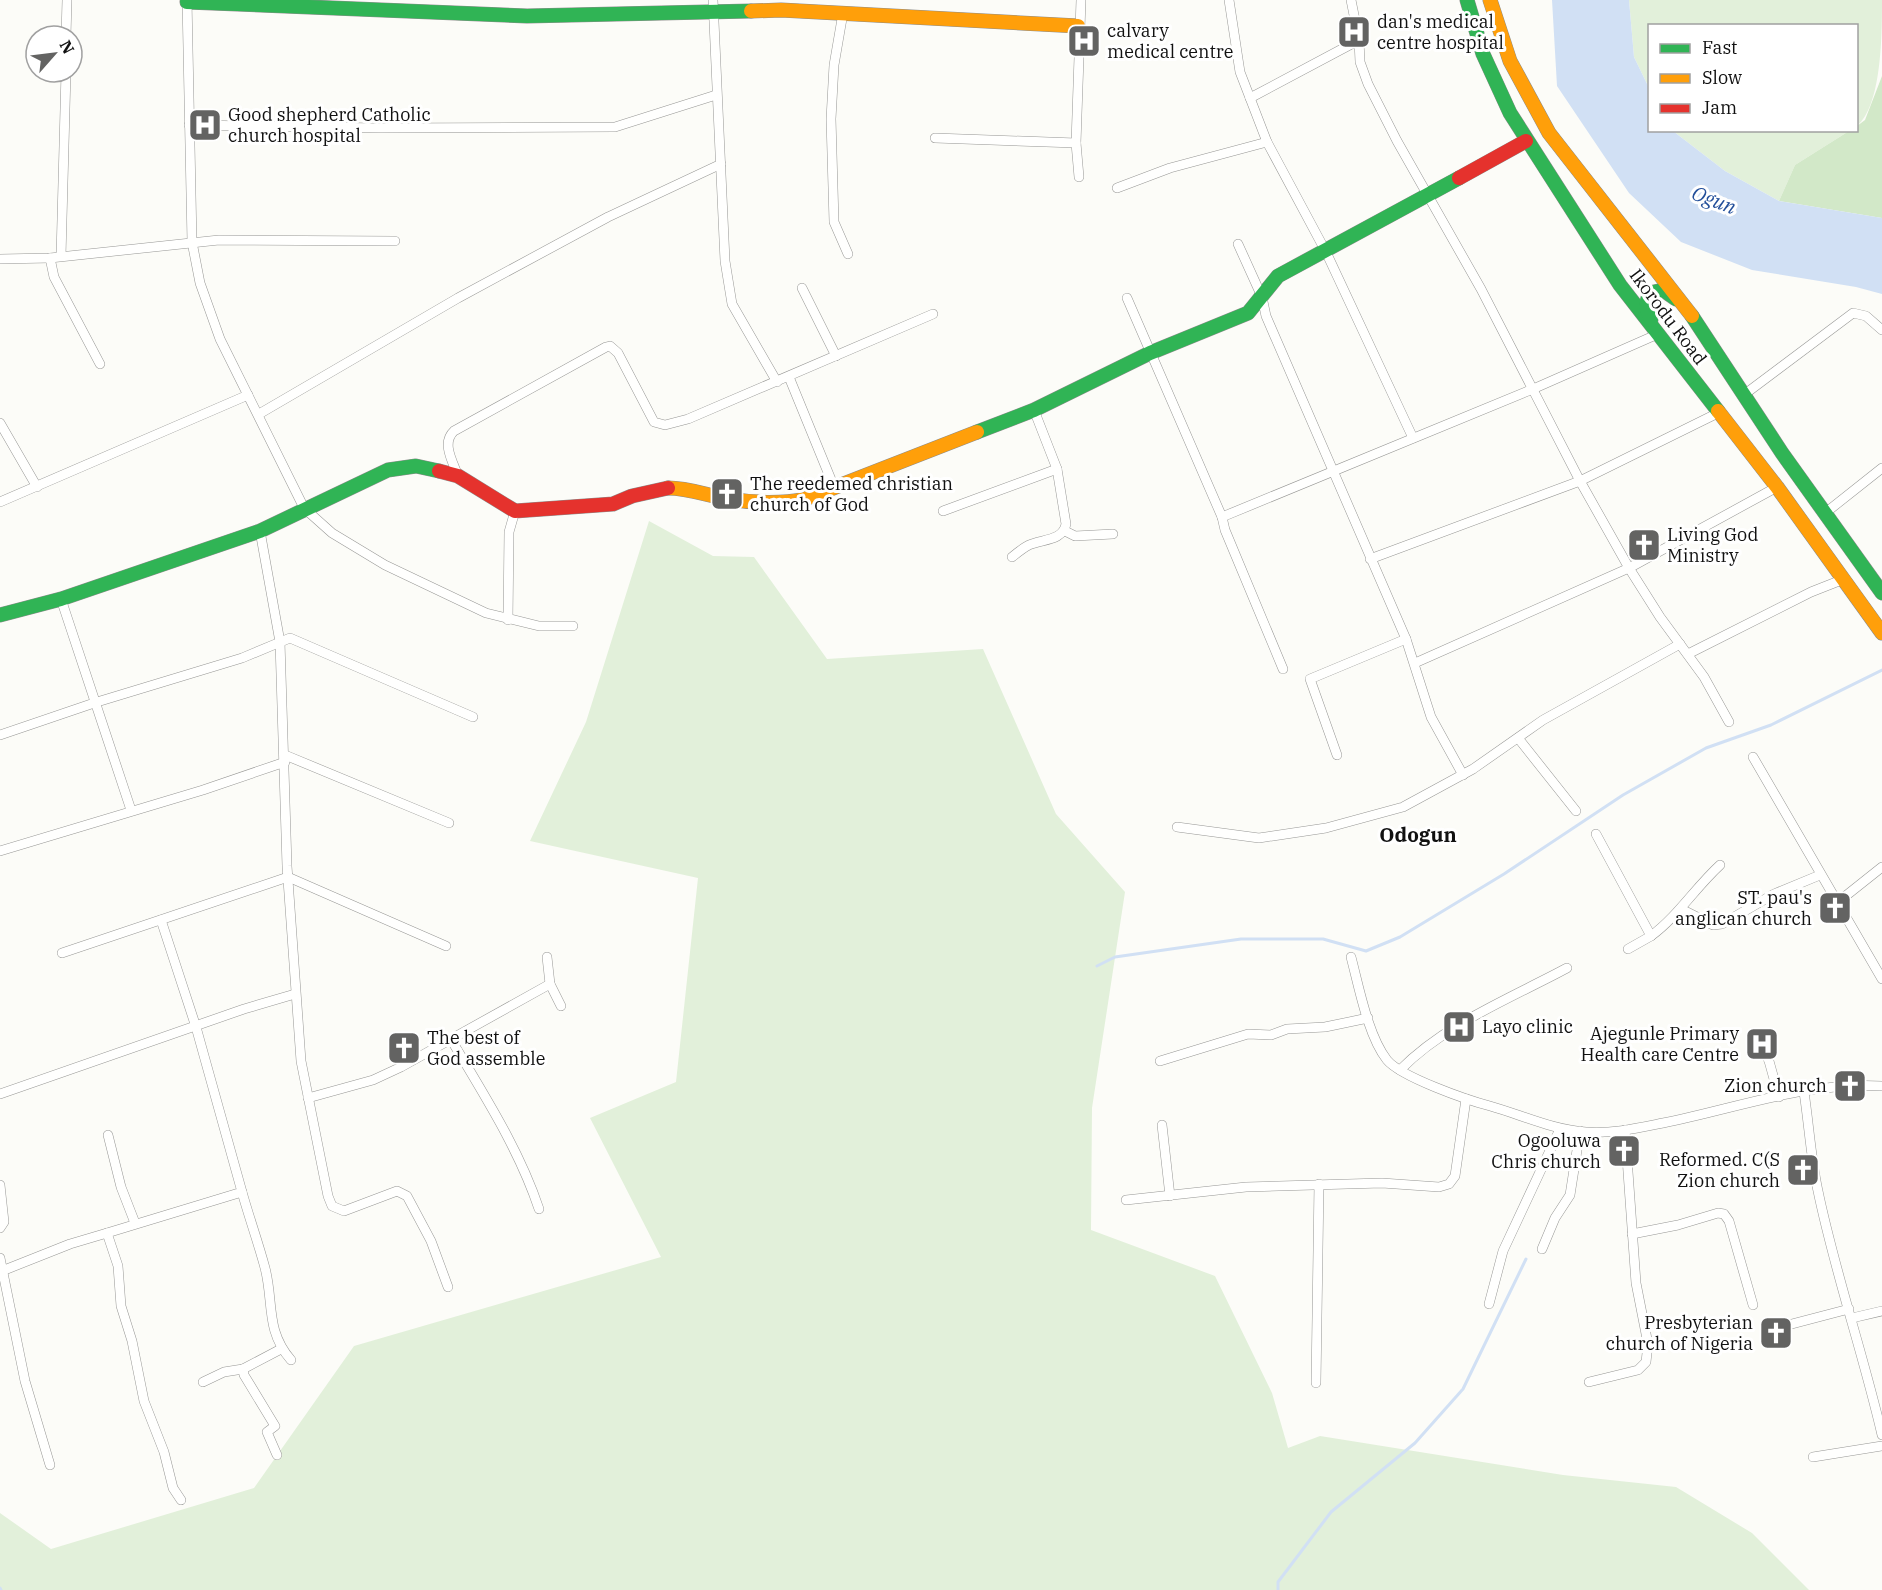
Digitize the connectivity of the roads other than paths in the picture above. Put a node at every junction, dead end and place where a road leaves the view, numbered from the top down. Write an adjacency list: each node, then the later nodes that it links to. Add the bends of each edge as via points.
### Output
1 (67, 0): 10 (street)
2 (1081, 0): 11 (street)
3 (1229, 0): 15 (street, via 1240,72)
4 (1352, 0): 12 (street)
5 (1467, 0): 18 (main road, Ikorodu Road, via 1483,54)
6 (1490, 0): 36 (main road, Ikorodu Road, via 1509,61 1549,133)
7 (187, 1): 8 (main road, via 527,16); 16 (street)
8 (713, 6): 9 (main road); 14 (street)
9 (843, 13): 11 (main road); 29 (street, via 834,65 831,119 834,222)
10 (66, 24)
11 (1078, 26): 20 (street)
12 (1359, 40): 15 (street); 24 (street, via 1360,62 1368,84)
13 (66, 84): 30 (street)
14 (716, 95): 16 (street, via 615,127); 21 (street)
15 (1251, 98): 19 (street)
16 (189, 125): 26 (street)
17 (935, 138): 20 (street)
18 (1526, 141): 24 (main road); 39 (main road, Ikorodu Road, via 1620,285)
19 (1267, 142): 23 (street, via 1170,168); 28 (street)
20 (1076, 143): 22 (street)
21 (721, 165): 44 (street, via 725,261 732,304); 50 (street, via 608,217 458,298)
22 (1079, 177)
23 (1117, 188)
24 (1429, 195): 28 (main road); 45 (street)
25 (395, 241): 26 (street)
26 (192, 242): 30 (street); 47 (street, via 212,321)
27 (1238, 244): 34 (street)
28 (1326, 252): 34 (main road, via 1278,276); 52 (street)
29 (848, 254)
30 (61, 256): 31 (street)
31 (50, 258): 32 (street); 42 (street, via 54,277)
32 (0, 260)
33 (802, 288): 41 (street)
34 (1262, 297): 40 (main road, via 1248,313); 55 (street, via 1266,316)
35 (1126, 298): 40 (street)
36 (1688, 310): 39 (main road, via 1670,292 1656,289 1649,293 1646,309); 46 (main road, Ikorodu Road)
37 (933, 314): 41 (street)
38 (1882, 330): 46 (street, via 1866,316 1852,313)
39 (1658, 334): 45 (street); 49 (main road, Ikorodu Road)
40 (1150, 353): 48 (main road); 66 (street)
41 (836, 356): 43 (street)
42 (100, 364)
43 (789, 377): 44 (street); 59 (street)
44 (777, 382): 56 (street, via 688,419 659,424 646,411 618,353 606,347 454,431 448,446)
45 (1533, 389): 52 (street); 57 (street)
46 (1745, 394): 65 (main road, Ikorodu Road)
47 (248, 395): 50 (street); 58 (street)
48 (1034, 410): 54 (street); 59 (main road)
49 (1720, 412): 57 (street); 60 (main road, Ikorodu Road)
50 (259, 414): 62 (street)
51 (0, 423): 58 (street)
52 (1413, 438): 55 (street)
53 (1882, 468): 65 (street)
54 (1056, 469): 63 (street); 68 (street)
55 (1334, 469): 66 (street); 71 (street)
56 (458, 476): 62 (main road, via 416,466 396,468); 64 (main road)
57 (1580, 481): 71 (street); 72 (street)
58 (37, 487): 61 (street)
59 (834, 487): 64 (main road, via 791,502 729,500 696,490 670,488 613,504)
60 (1777, 487): 72 (street); 73 (main road, Ikorodu Road)
61 (0, 502)
62 (304, 508): 67 (main road); 77 (street, via 332,533 385,566)
63 (943, 511)
64 (515, 512): 77 (street, via 509,532)
65 (1824, 514): 74 (main road, Ikorodu Road)
66 (1222, 517): 85 (street)
67 (260, 531): 75 (main road); 81 (street)
68 (1065, 531): 69 (street, via 1075,536); 70 (street, via 1027,546)
69 (1113, 534)
70 (1012, 557)
71 (1370, 559): 80 (street)
72 (1629, 568): 82 (street); 84 (street)
73 (1844, 579): 79 (main road, Ikorodu Road); 83 (street)
74 (1882, 593)
75 (61, 599): 76 (main road); 86 (street)
76 (0, 615)
77 (508, 620): 78 (street, via 538,626)
78 (573, 626)
79 (1882, 633)
80 (1406, 639): 84 (street); 91 (street, via 1310,679)
81 (280, 642): 86 (street, via 242,658); 87 (street, via 290,638 303,642); 93 (street)
82 (1680, 644): 83 (street); 90 (street, via 1543,720)
83 (1688, 654): 88 (street)
84 (1415, 663): 94 (street, via 1431,717)
85 (1283, 669)
86 (97, 702): 89 (street); 95 (street)
87 (472, 717)
88 (1729, 722)
89 (0, 735)
90 (1518, 738): 94 (street); 96 (street)
91 (1337, 755)
92 (1752, 757): 103 (street)
93 (285, 758): 95 (street, via 203,790); 97 (street); 104 (street)
94 (1463, 775): 98 (street, via 1403,807 1307,832 1259,838)
95 (131, 810): 100 (street)
96 (1576, 811)
97 (449, 823)
98 (1177, 827)
99 (1596, 834): 108 (street)
100 (0, 851)
101 (1720, 865): 106 (street, via 1694,890)
102 (1882, 867): 105 (street)
103 (1820, 875): 105 (street); 106 (street, via 1774,894 1722,924 1713,925)
104 (288, 877): 107 (street); 109 (street); 117 (street)
105 (1838, 902): 115 (street)
106 (1682, 909): 108 (street)
107 (161, 920): 111 (street); 120 (street)
108 (1651, 936): 110 (street)
109 (446, 946)
110 (1628, 949)
111 (62, 953)
112 (547, 957): 116 (street)
113 (1350, 957): 119 (street)
114 (1567, 968): 124 (street, via 1440,1038)
115 (1882, 979)
116 (550, 984): 118 (street); 122 (street)
117 (295, 994): 120 (street); 129 (street)
118 (561, 1006)
119 (1368, 1018): 123 (street, via 1325,1027 1287,1029 1271,1035 1248,1034); 124 (street, via 1382,1052)
120 (196, 1027): 127 (street); 138 (street)
121 (1756, 1033): 128 (street)
122 (452, 1041): 129 (street, via 373,1080); 141 (street, via 529,1178)
123 (1160, 1061)
124 (1400, 1070): 130 (street)
125 (1882, 1086): 126 (street)
126 (1804, 1092): 128 (street); 153 (street, via 1817,1189)
127 (0, 1094)
128 (1779, 1097): 133 (street)
129 (308, 1098): 149 (street, via 332,1206 344,1211 397,1191 407,1196)
130 (1466, 1099): 132 (street); 136 (street, via 1455,1176 1449,1184)
131 (1162, 1125): 139 (street)
132 (1560, 1129): 134 (street); 150 (street, via 1503,1251)
133 (1625, 1130): 134 (street); 145 (street)
134 (1580, 1131): 146 (street, via 1570,1195)
135 (108, 1135): 142 (street)
136 (1319, 1184): 139 (street); 160 (street)
137 (0, 1185): 143 (street, via 4,1222)
138 (242, 1192): 142 (street); 155 (street, via 265,1269 268,1306)
139 (1170, 1196): 140 (street)
140 (1125, 1200)
141 (539, 1209)
142 (135, 1223): 144 (street)
143 (0, 1228)
144 (106, 1233): 148 (street); 166 (street, via 118,1266 121,1306 144,1401 173,1488)
145 (1632, 1234): 151 (street, via 1724,1214); 159 (street, via 1636,1283 1648,1344 1646,1362 1638,1370)
146 (1542, 1249)
147 (0, 1258): 148 (street)
148 (2, 1271): 165 (street, via 25,1381)
149 (448, 1287)
150 (1489, 1304)
151 (1753, 1305)
152 (1882, 1311): 153 (street)
153 (1851, 1313): 154 (street); 161 (street)
154 (1765, 1331)
155 (281, 1349): 156 (street); 157 (street)
156 (291, 1360)
157 (243, 1369): 158 (street, via 224,1372); 163 (street, via 275,1426 267,1432)
158 (203, 1382)
159 (1589, 1382)
160 (1316, 1383)
161 (1882, 1435)
162 (1882, 1446): 164 (street)
163 (277, 1455)
164 (1813, 1456)
165 (50, 1465)
166 (181, 1500)

